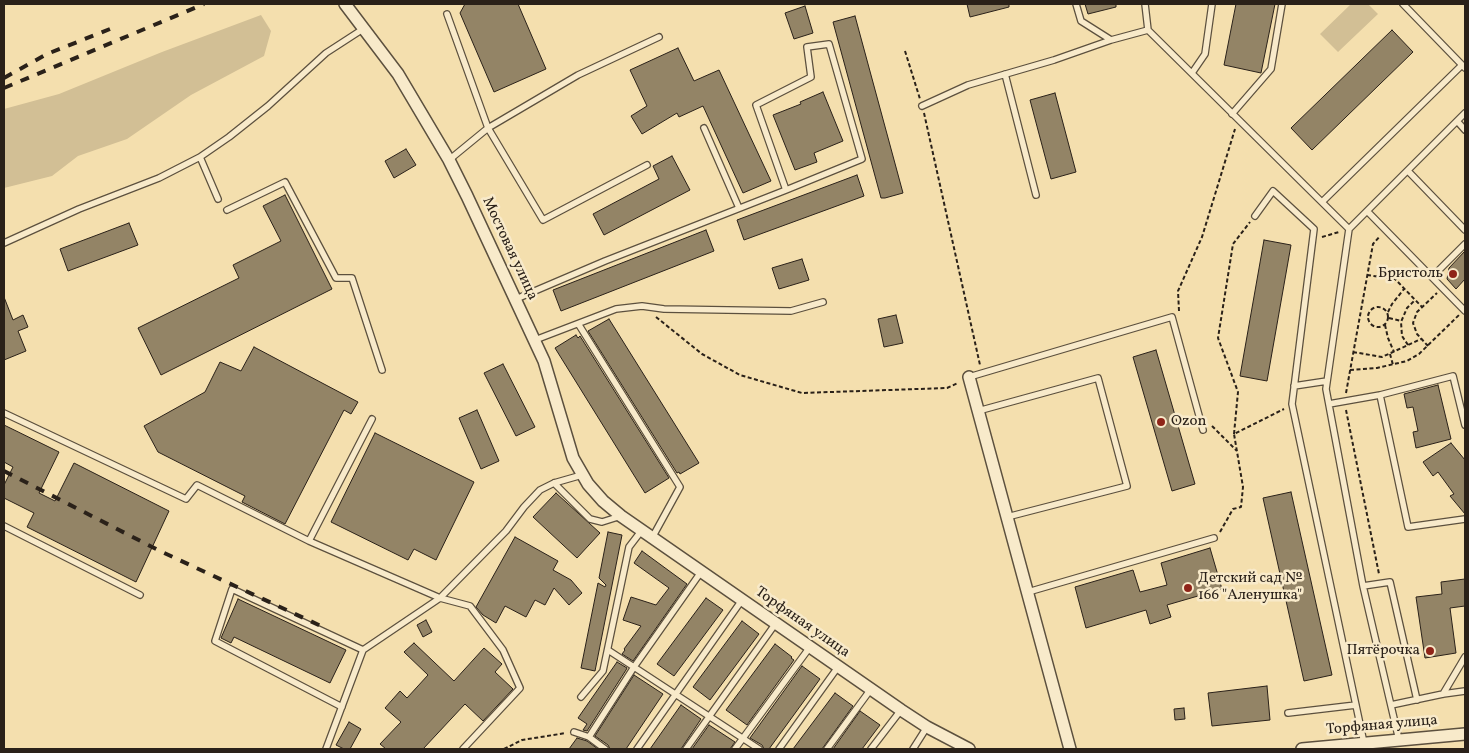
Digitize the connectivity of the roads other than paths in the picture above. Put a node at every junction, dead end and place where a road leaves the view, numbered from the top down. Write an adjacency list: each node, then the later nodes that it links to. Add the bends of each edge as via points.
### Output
1 (345, 4): 8 (street, Мостовая улица)
2 (1076, 4): 11 (lane, via 1081,21)
3 (1146, 4): 9 (lane)
4 (1212, 4): 13 (lane, via 1205,54)
5 (1282, 4): 17 (lane, via 1271,69)
6 (1403, 4): 12 (lane)
7 (447, 14): 19 (lane)
8 (363, 28): 22 (lane, via 326,53 268,106); 23 (street, Мостовая улица, via 398,74)
9 (1148, 30): 11 (lane); 13 (lane)
10 (659, 36): 19 (lane, via 578,75)
11 (1111, 40): 14 (lane)
12 (1464, 66): 29 (lane)
13 (1192, 73): 17 (lane)
14 (1005, 74): 15 (lane, via 968,85); 27 (lane)
15 (922, 106)
16 (1465, 113): 18 (lane)
17 (1232, 114): 29 (lane)
18 (1457, 121): 21 (lane); 25 (lane)
19 (488, 128): 23 (lane); 24 (lane, via 544,220)
20 (704, 128): 30 (lane)
21 (1465, 130)
22 (200, 157): 28 (lane); 36 (lane, via 159,178)
23 (449, 160): 39 (street, Мостовая улица)
24 (647, 165)
25 (1408, 171): 32 (lane); 35 (lane)
26 (786, 190): 26 (lane, via 862,159 829,44 807,47 811,77 756,104); 30 (lane)
27 (1036, 195)
28 (218, 199)
29 (1322, 202): 34 (lane)
30 (739, 208): 39 (lane)
31 (227, 210): 44 (lane, via 285,182 336,278 352,278)
32 (1366, 211): 34 (lane); 38 (lane)
33 (1255, 216): 47 (lane, via 1273,191 1314,229)
34 (1348, 229): 46 (lane)
35 (1465, 230)
36 (4, 243)
37 (1465, 244): 38 (lane)
38 (1432, 278): 41 (lane)
39 (516, 299): 43 (street, Мостовая улица)
40 (823, 302): 42 (lane, via 791,311 642,306 616,309)
41 (1465, 311)
42 (579, 325): 43 (lane); 62 (lane, via 680,487)
43 (535, 340): 55 (street, Мостовая улица, via 551,379 573,458)
44 (382, 370)
45 (969, 377): 50 (street); 54 (lane, via 1172,317)
46 (1327, 381): 47 (lane); 49 (lane)
47 (1294, 386): 84 (lane, via 1292,404)
48 (1380, 395): 49 (lane); 53 (lane, via 1453,376); 59 (lane, via 1408,527)
49 (1329, 404): 66 (lane)
50 (978, 411): 58 (street); 58 (lane, via 1098,378 1127,486)
51 (4, 413): 64 (lane, via 186,499 197,485)
52 (372, 419): 64 (lane)
53 (1465, 425)
54 (1204, 430)
55 (582, 475): 56 (lane); 57 (street, Мостовая улица, via 603,501)
56 (554, 483): 57 (lane, via 590,519 602,522); 69 (lane, via 533,496 506,531)
57 (621, 516): 61 (street, Торфяная улица)
58 (1007, 517): 67 (street)
59 (1465, 519)
60 (4, 526): 68 (lane)
61 (642, 530): 62 (street, Торфяная улица); 74 (lane, via 629,547)
62 (652, 538): 65 (street, Торфяная улица)
63 (1214, 538): 67 (lane)
64 (309, 541): 69 (lane)
65 (701, 572): 70 (street, Торфяная улица); 76 (lane)
66 (1363, 586): 83 (lane, via 1390,582); 85 (lane)
67 (1028, 592): 109 (street)
68 (140, 595)
69 (440, 598): 73 (lane); 98 (lane, via 470,606 503,650 520,688)
70 (742, 600): 71 (street, Торфяная улица); 80 (lane)
71 (776, 623): 72 (street, Торфяная улица); 89 (lane)
72 (810, 647): 77 (street, Торфяная улица); 94 (lane)
73 (363, 650): 86 (lane); 86 (lane, via 232,589 215,641)
74 (608, 650): 76 (lane); 82 (lane, via 603,671)
75 (1465, 657): 81 (lane)
76 (634, 667): 80 (lane); 93 (lane)
77 (838, 667): 78 (street, Торфяная улица); 104 (lane)
78 (871, 689): 87 (street, Торфяная улица); 105 (lane)
79 (1465, 691): 81 (lane)
80 (676, 694): 89 (lane); 100 (lane)
81 (1443, 694): 83 (lane)
82 (580, 698)
83 (1417, 700): 85 (lane)
84 (1356, 705): 88 (lane); 96 (lane)
85 (1391, 705): 95 (lane)
86 (342, 707): 97 (lane)
87 (901, 710): 90 (street, Торфяная улица); 106 (lane)
88 (1288, 713)
89 (709, 717): 94 (lane); 101 (lane)
90 (927, 727): 107 (lane); 108 (street, Торфяная улица)
91 (574, 732): 93 (lane)
92 (1465, 734): 95 (street, Торфяная улица)
93 (589, 737): 99 (lane)
94 (743, 739): 102 (lane); 103 (lane)
95 (1399, 740): 96 (street, Торфяная улица)
96 (1364, 743): 110 (street, Торфяная улица)
97 (326, 749)
98 (464, 749)
99 (605, 749)
100 (637, 749)
101 (686, 749)
102 (735, 749)
103 (759, 749)
104 (779, 749)
105 (827, 749)
106 (871, 749)
107 (913, 749)
108 (969, 749)
109 (1070, 749)
110 (1302, 749)

